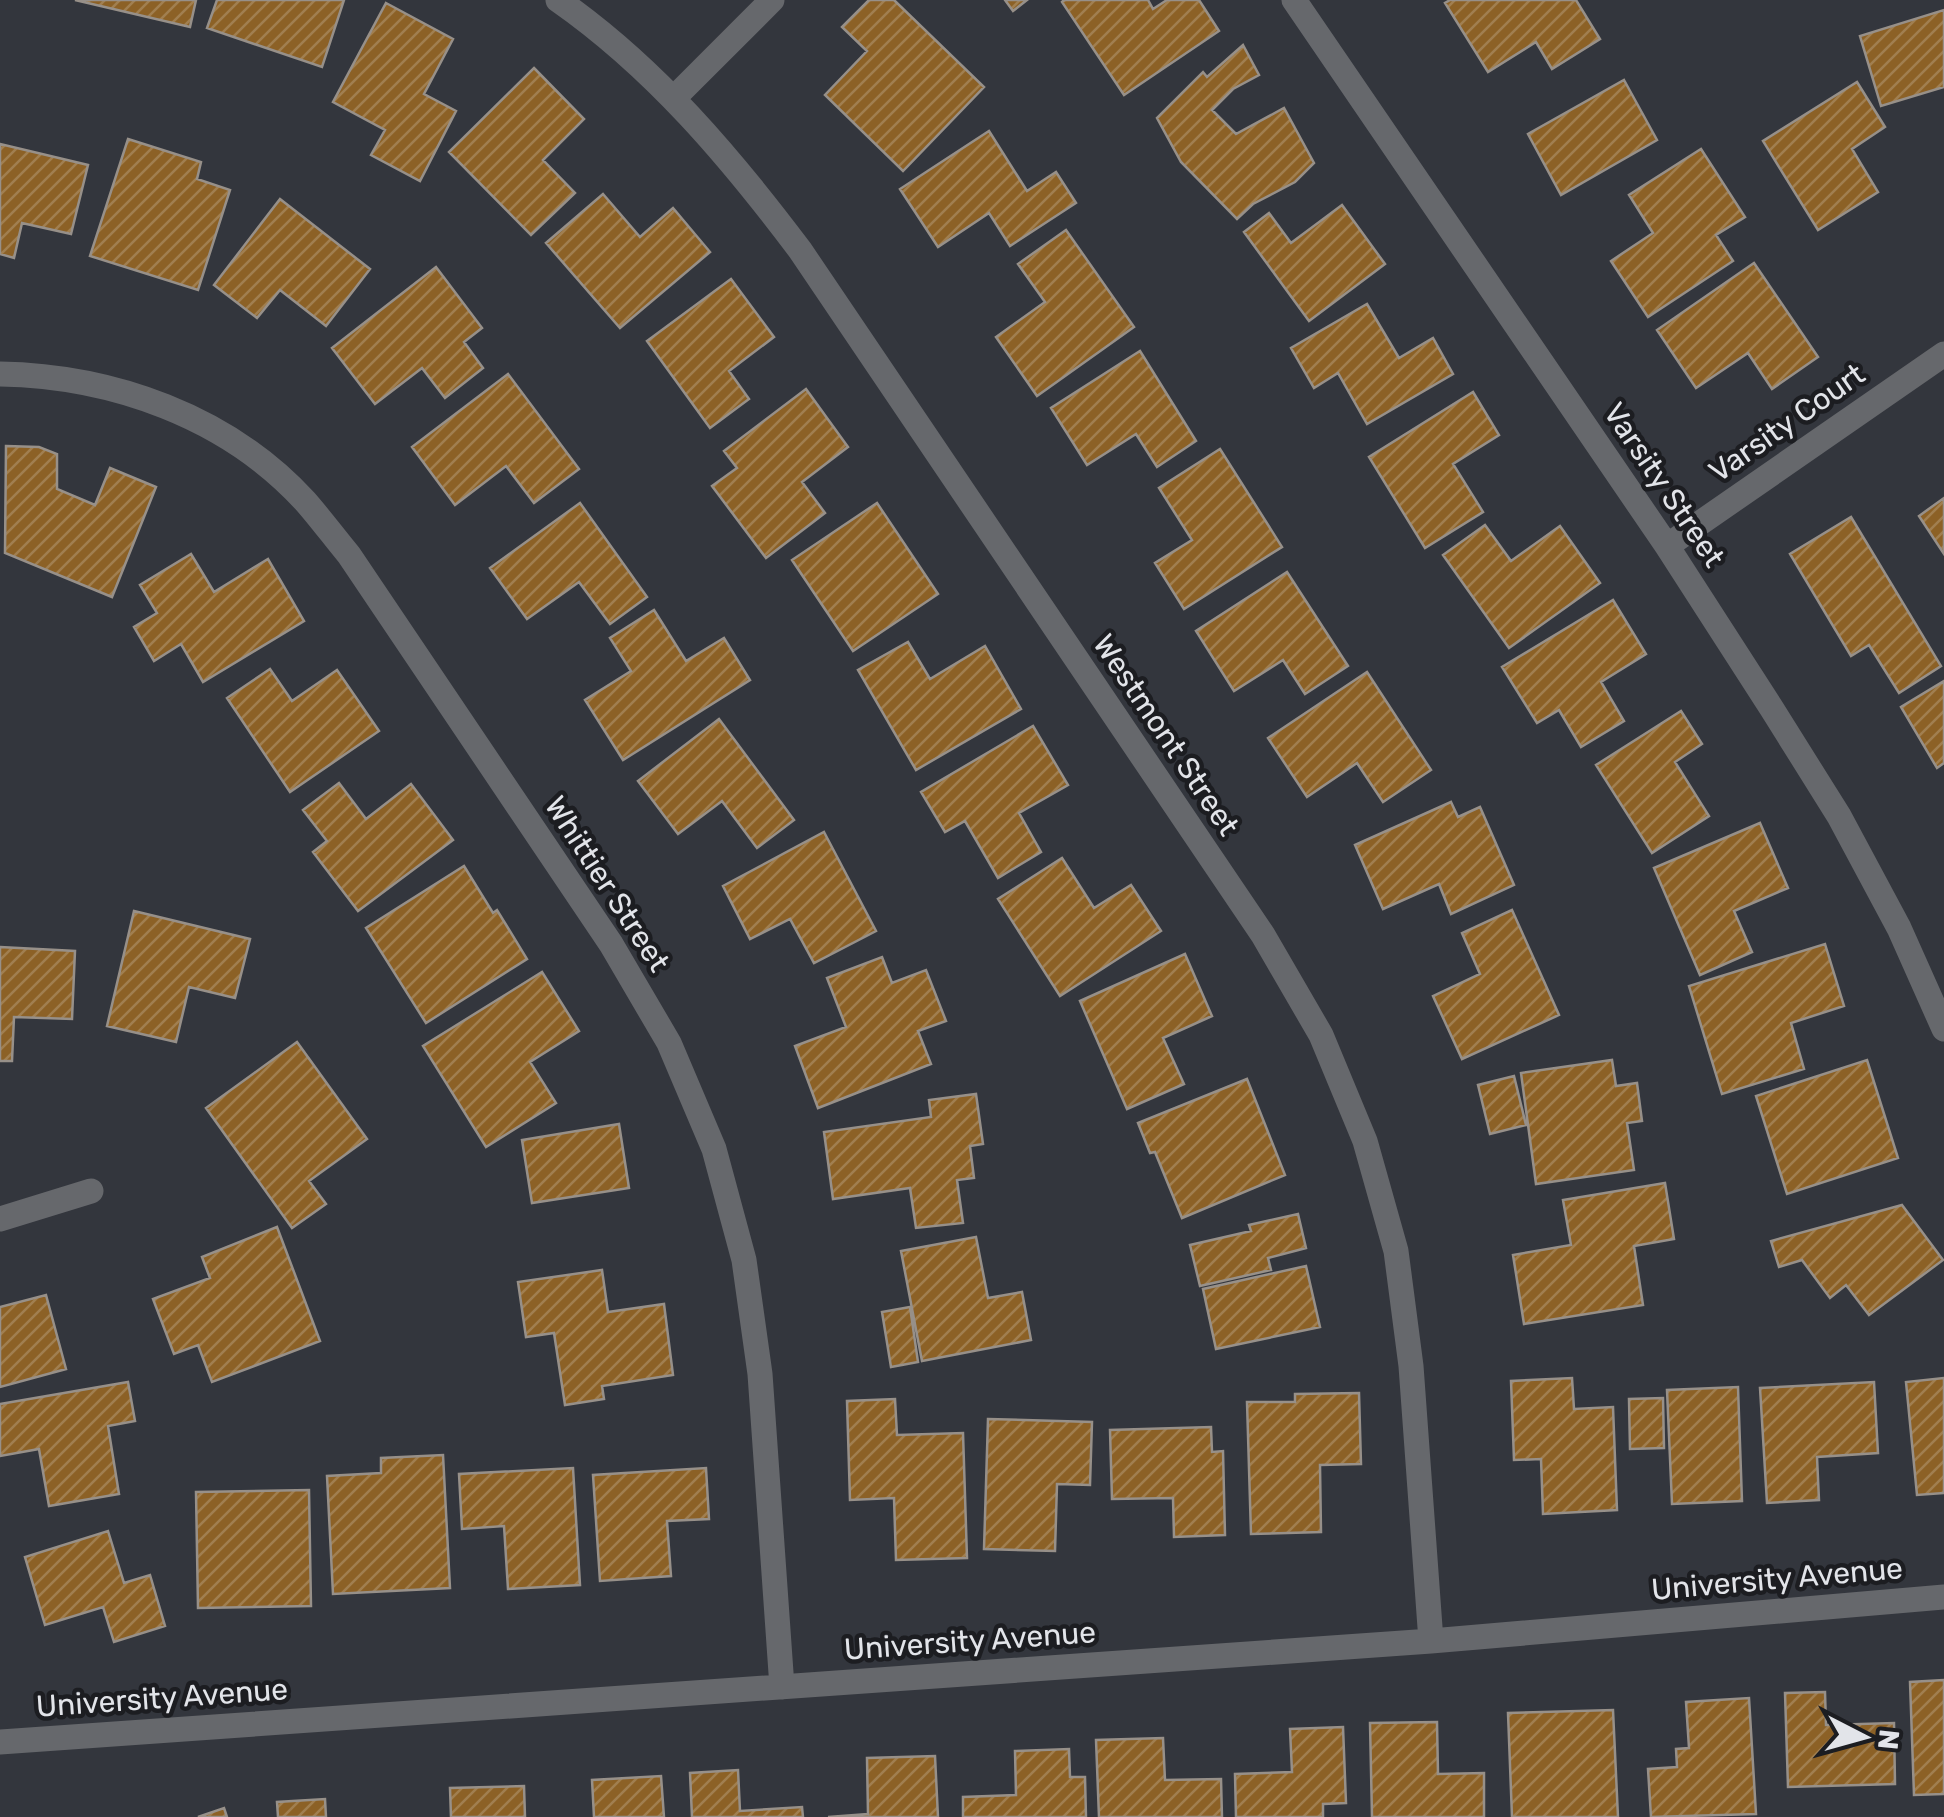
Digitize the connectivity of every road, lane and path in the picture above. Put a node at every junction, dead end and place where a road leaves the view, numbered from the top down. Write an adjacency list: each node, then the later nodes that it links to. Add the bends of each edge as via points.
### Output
1 (558, 0): 4 (street, Westmont Street)
2 (772, 0): 4 (street)
3 (1294, 0): 7 (street, Varsity Street)
4 (674, 98): 12 (street, Westmont Street, via 800,250 1262,936 1321,1034 1365,1141 1396,1251)
5 (1944, 354): 7 (street, Varsity Court)
6 (0, 374): 13 (street, Whittier Street, via 119,388 186,414 248,451 303,499 349,555 611,944 669,1043 714,1149 744,1260 760,1374)
7 (1667, 546): 8 (street, Varsity Street, via 1839,816)
8 (1944, 1030)
9 (91, 1191): 10 (street)
10 (0, 1219)
11 (1944, 1597): 12 (street, University Avenue)
12 (1431, 1642): 13 (street, University Avenue)
13 (782, 1687): 14 (street, University Avenue)
14 (0, 1742)

